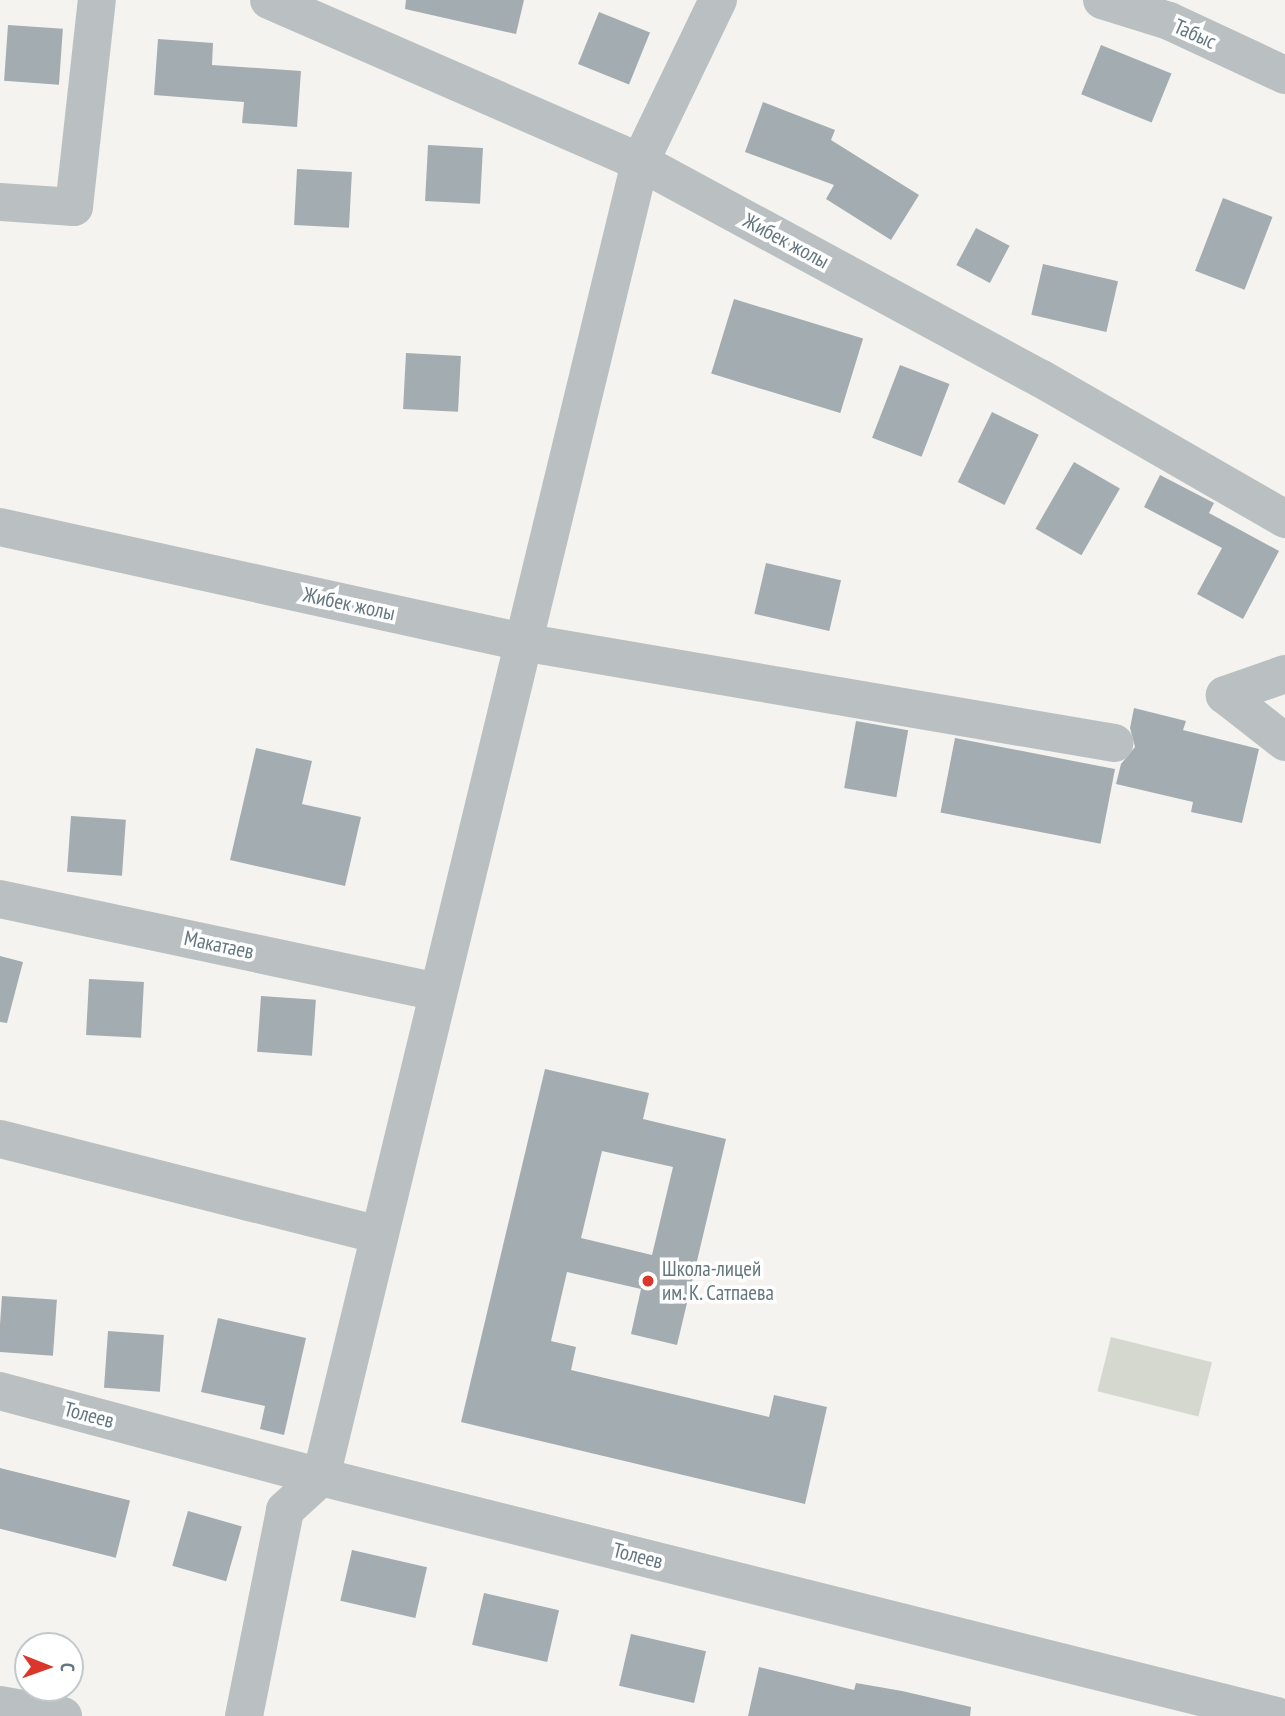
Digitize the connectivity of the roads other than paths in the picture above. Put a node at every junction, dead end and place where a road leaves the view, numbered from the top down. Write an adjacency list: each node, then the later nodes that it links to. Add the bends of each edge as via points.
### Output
1 (97, 0): 7 (street, via 74,207)
2 (268, 0): 6 (street, Жибек жолы)
3 (718, 0): 6 (street)
4 (1102, 0): 5 (street, Табыс, via 1169,22)
5 (1285, 75)
6 (640, 162): 8 (street, Жибек жолы, via 1040,378); 10 (street)
7 (0, 202)
8 (1285, 519)
9 (0, 527): 10 (street, Жибек жолы)
10 (522, 642): 13 (street, Жибек жолы); 15 (street)
11 (1285, 674): 12 (street, via 1225,695)
12 (1285, 741)
13 (1114, 743)
14 (0, 899): 15 (street, Макатаев)
15 (438, 992): 17 (street)
16 (0, 1139): 17 (street)
17 (379, 1235): 19 (street)
18 (0, 1391): 19 (street, Толеев)
19 (321, 1477): 22 (street, via 285,1510); 23 (street, Толеев)
20 (0, 1705): 21 (street)
21 (63, 1716)
22 (244, 1716)
23 (1277, 1716)

